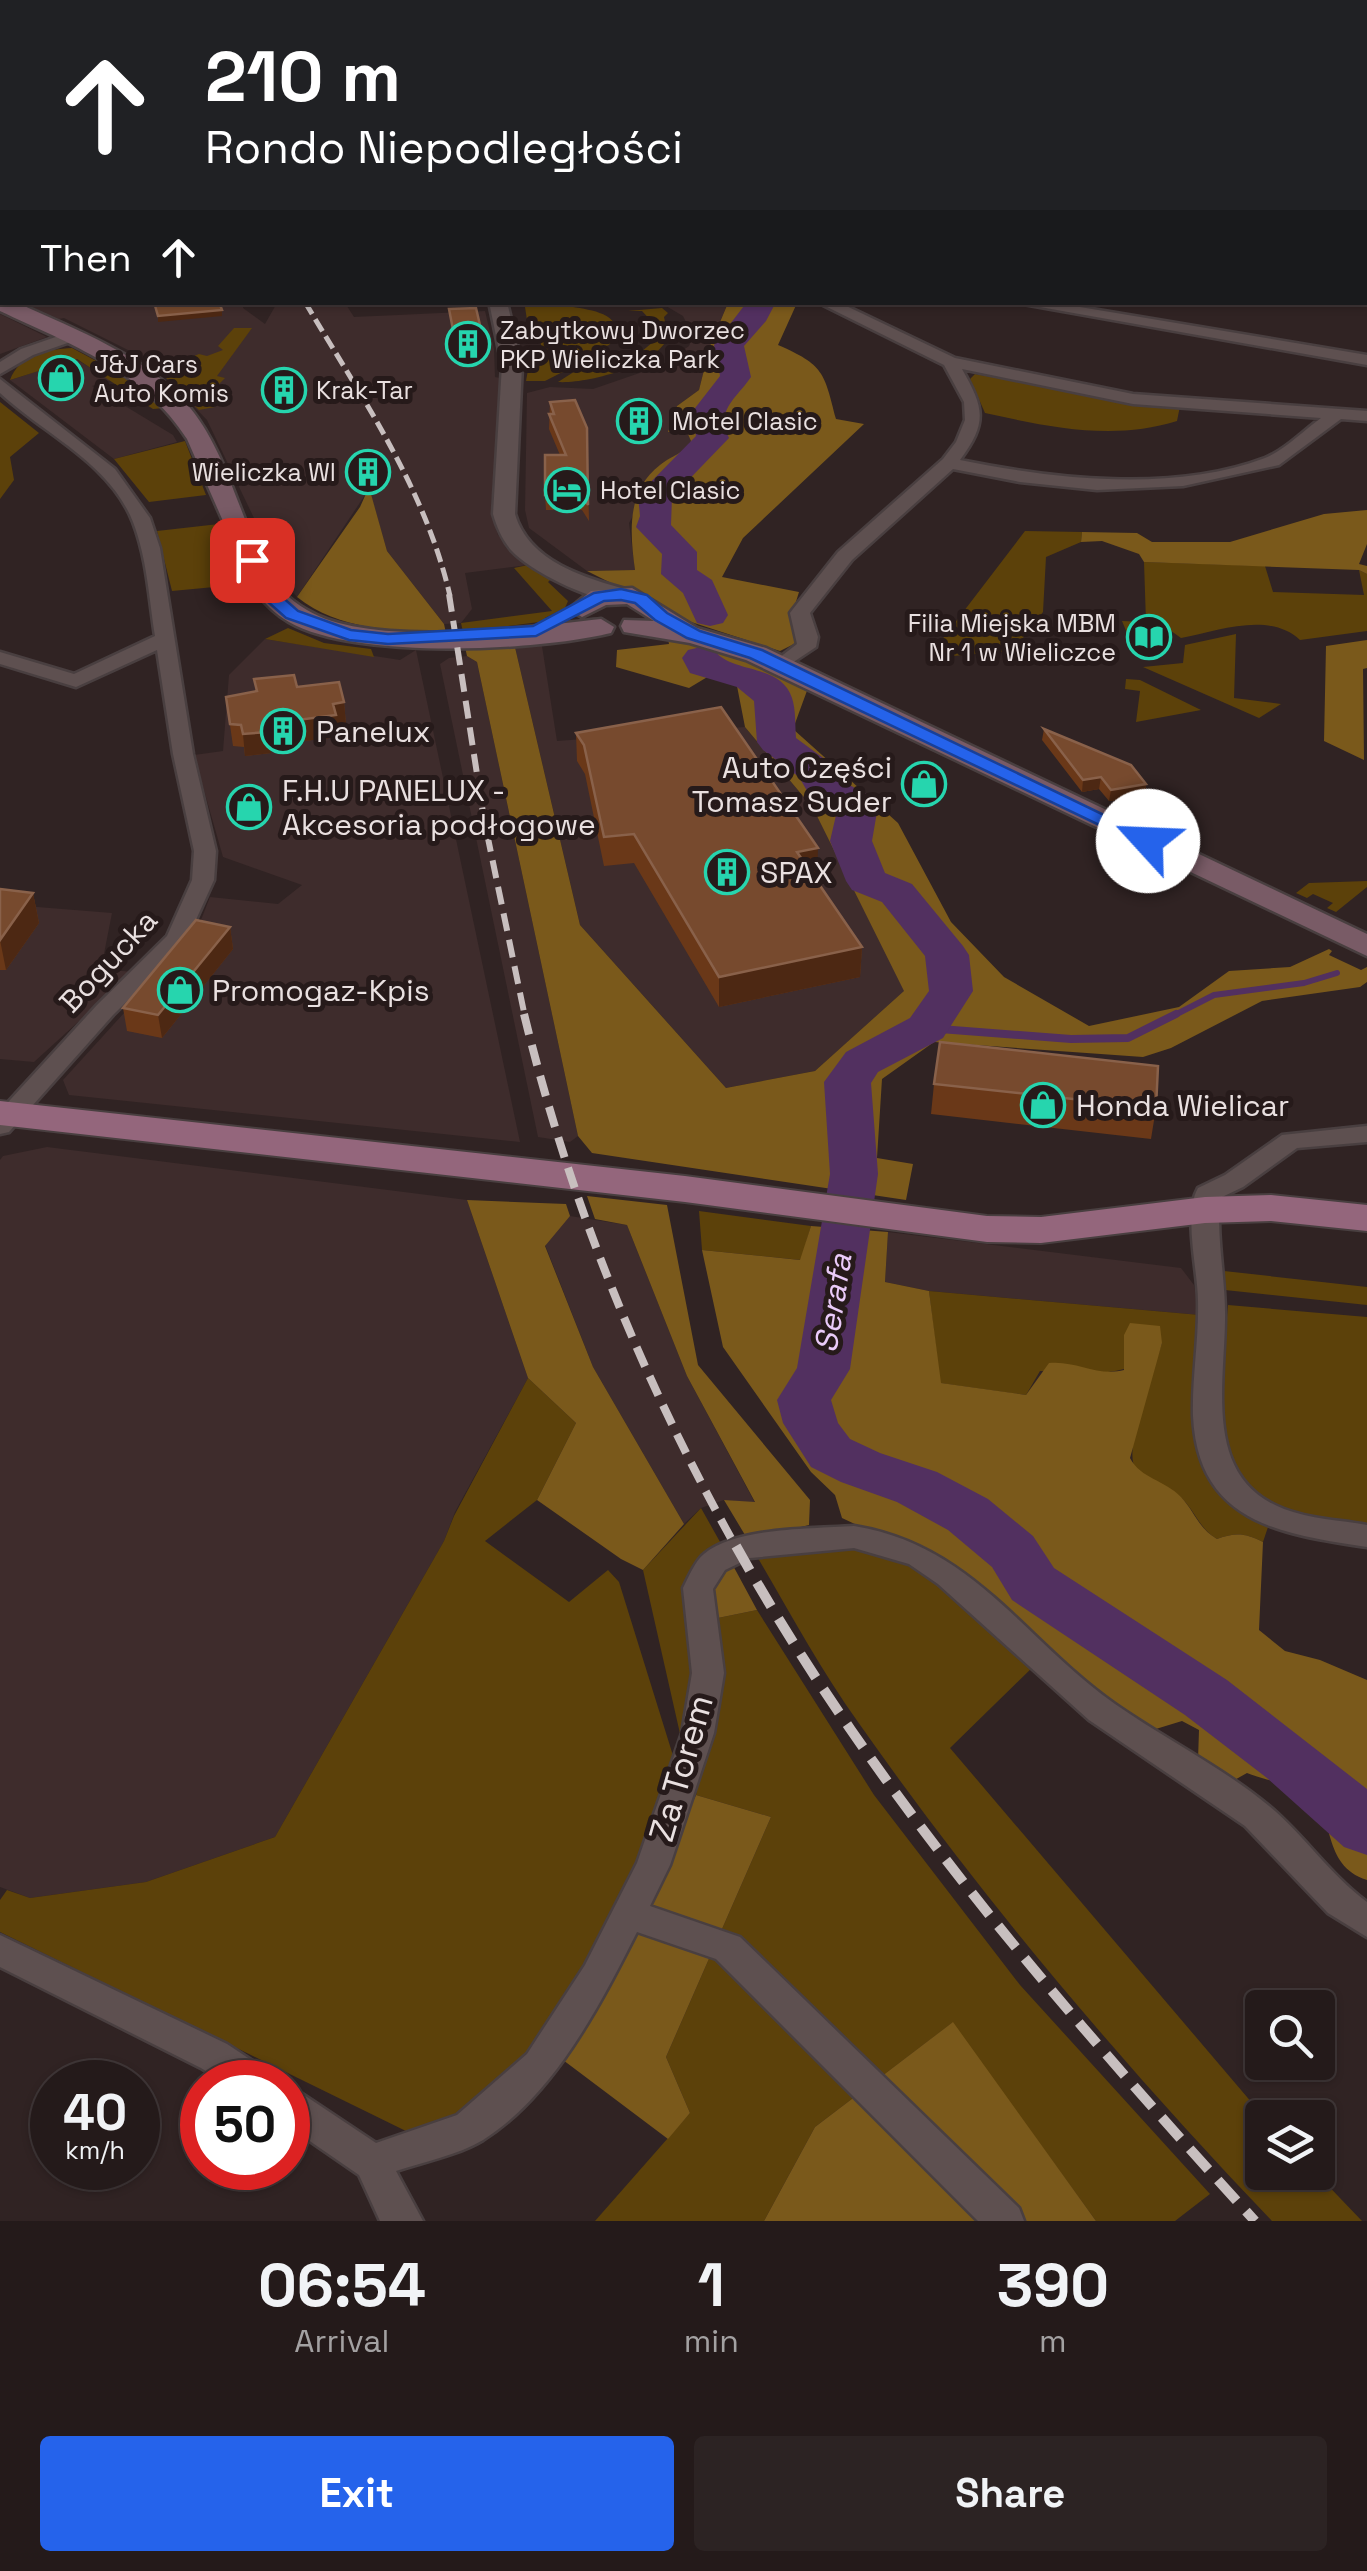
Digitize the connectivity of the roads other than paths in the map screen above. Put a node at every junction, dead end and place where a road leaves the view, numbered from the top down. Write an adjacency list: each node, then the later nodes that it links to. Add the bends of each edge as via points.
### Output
1 (4, 305): 5 (main road)
2 (499, 305): 13 (street, via 512,365 506,526 517,544)
3 (831, 305): 7 (street)
4 (1037, 305): 6 (street)
5 (70, 337): 8 (street); 15 (main road, via 138,373 188,418 259,576 292,614 349,635 388,639 536,631)
6 (1367, 360)
7 (950, 362): 10 (street, via 1133,399); 12 (street, via 972,402 973,420)
8 (0, 369)
9 (0, 384): 17 (street, Bogucka, via 122,484 149,540)
10 (1336, 415): 11 (street); 12 (street, via 1273,461 1184,482 1097,485)
11 (1367, 416)
12 (950, 463): 19 (street, via 822,582 800,612 806,648)
13 (553, 569): 14 (street); 15 (street)
14 (621, 594): 15 (main road, via 600,597); 16 (main road, via 641,599)
15 (589, 613): 16 (main road)
16 (642, 617): 19 (main road)
17 (167, 638): 18 (street, via 76,682); 21 (street, Bogucka, via 205,851 203,880 177,939)
18 (0, 658)
19 (780, 665): 20 (main road)
20 (1367, 946)
21 (4, 1118): 23 (main road, via 685,1189 987,1230)
22 (1367, 1134): 23 (street, via 1290,1141 1207,1194)
23 (1205, 1210): 24 (main road, via 1271,1208); 25 (street, via 1212,1300 1207,1430 1219,1474 1259,1511)
24 (1367, 1218)
25 (1367, 1536)
26 (628, 1914): 27 (street, Za Torem, via 653,1866 698,1733 708,1673 701,1580 714,1562 746,1546 854,1537 907,1550 950,1576 1100,1711 1257,1816); 31 (street, Za Torem, via 540,2066 468,2128); 33 (street, via 728,1948)
27 (1367, 1922)
28 (0, 1950): 29 (street)
29 (220, 2060)
30 (310, 2121): 31 (street)
31 (372, 2162): 32 (street)
32 (404, 2221)
33 (1005, 2221)

